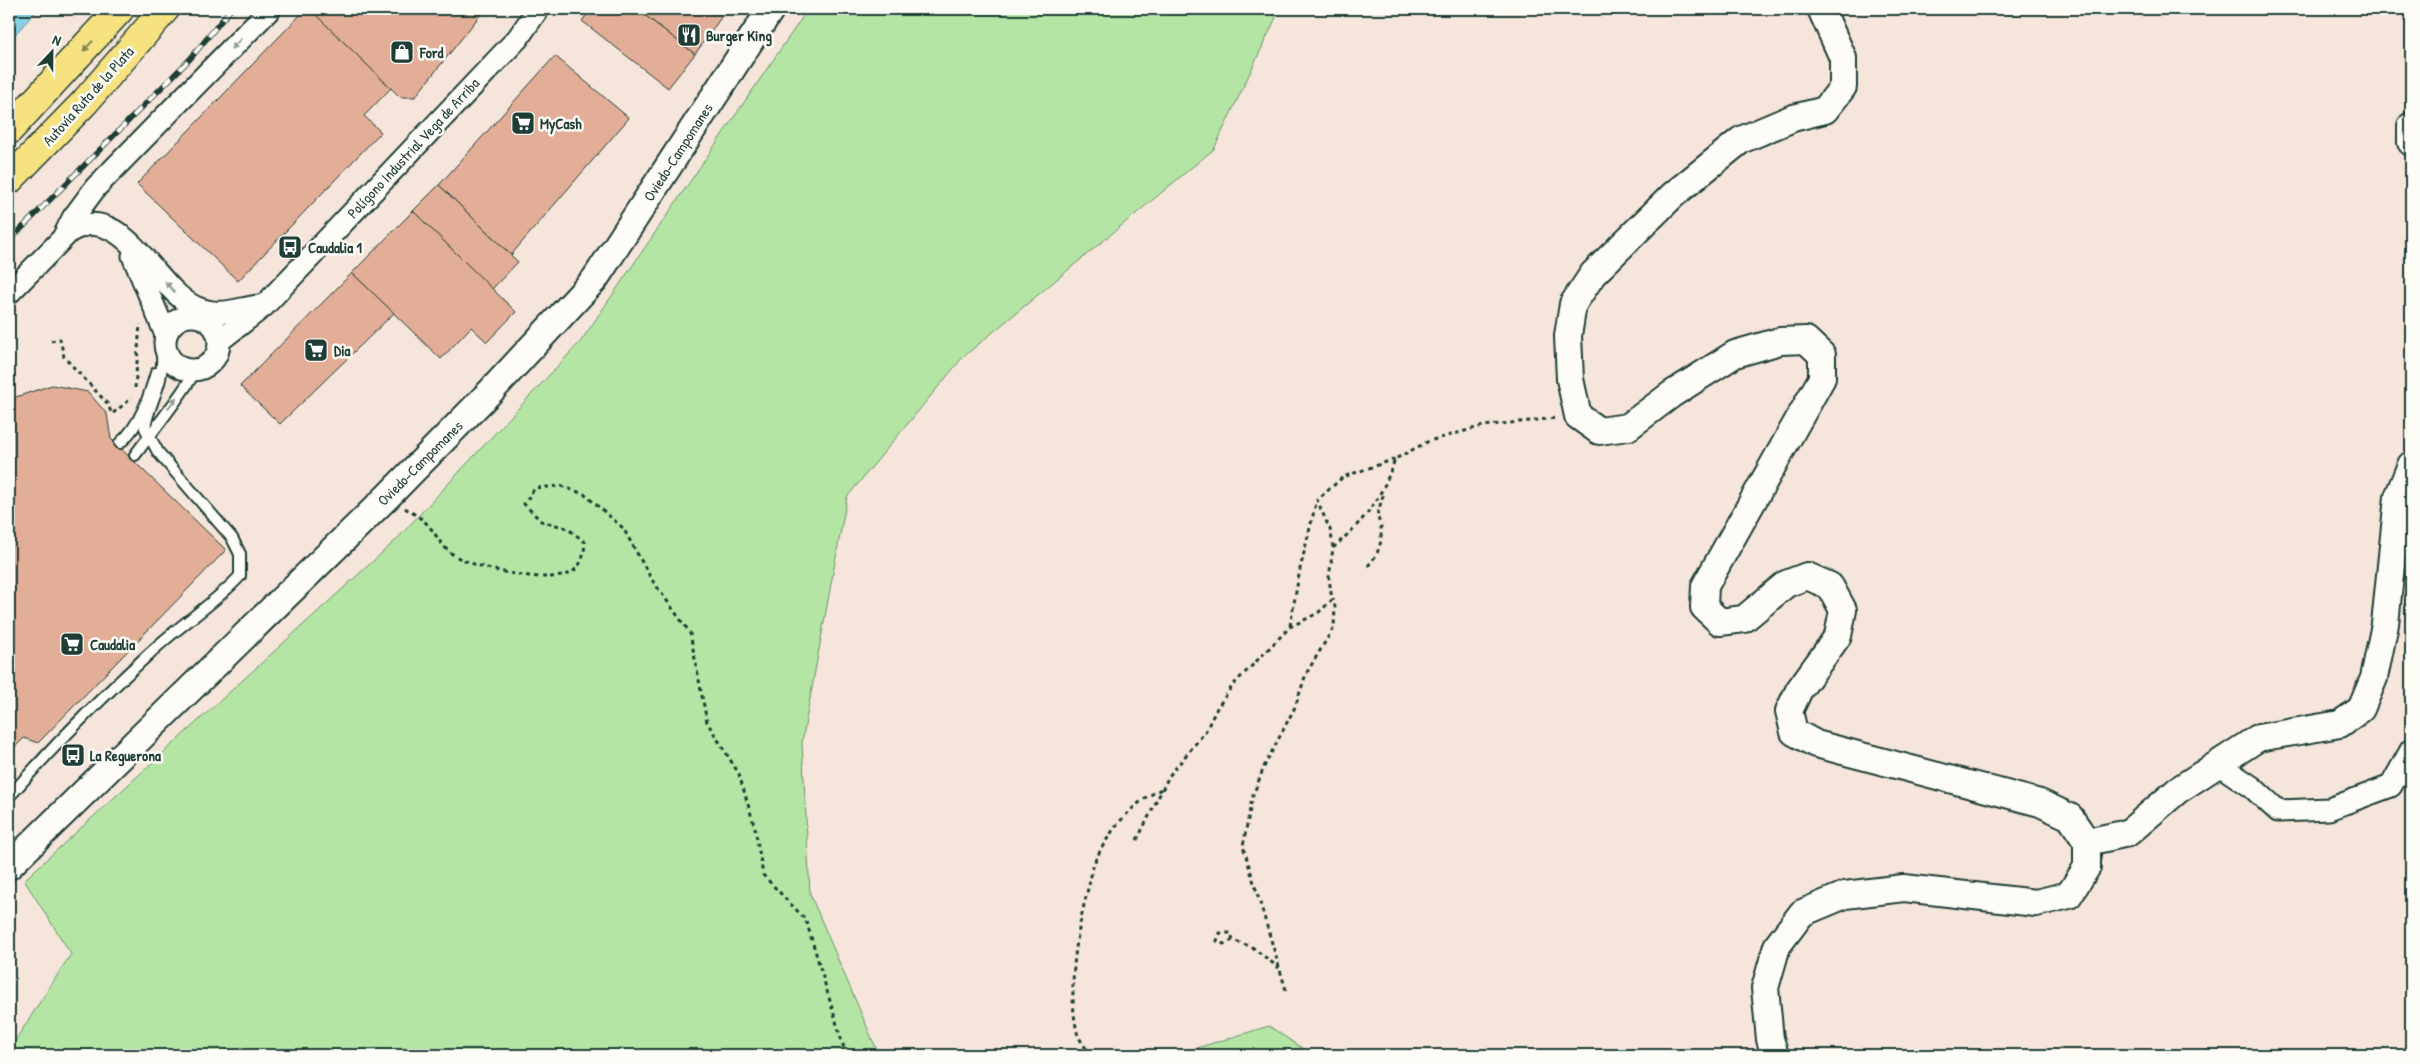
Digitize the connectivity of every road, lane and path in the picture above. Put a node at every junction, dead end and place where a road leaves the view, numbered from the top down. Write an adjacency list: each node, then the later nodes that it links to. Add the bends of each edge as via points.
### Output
1 (120, 9): 8 (highway, one-way to 8)
2 (165, 9): 11 (highway, Autovía Ruta de la Plata, via 84,103)
3 (270, 9): 10 (street, one-way to 10)
4 (538, 9): 16 (street, Polígono Industrial Vega de Arriba, via 518,38)
5 (771, 9): 31 (street, Oviedo-Campomanes, via 595,279)
6 (1821, 9): 24 (street, via 1843,58 1843,87 1825,110 1793,118 1741,140 1673,195 1593,274 1573,304 1568,336 1570,379)
7 (2411, 126): 9 (street)
8 (9, 130)
9 (2411, 142)
10 (112, 172): 12 (street, via 102,192); 13 (street, via 84,201)
11 (9, 180)
12 (97, 224): 13 (street, via 77,227); 14 (street, via 116,230)
13 (62, 238): 15 (street)
14 (128, 242): 17 (street, one-way to 14, via 197,308 185,301); 22 (street)
15 (9, 293)
16 (264, 306): 17 (street); 21 (street, Polígono Industrial Vega de Arriba)
17 (228, 313): 18 (lane)
18 (191, 316): 21 (street, via 213,326); 22 (street, via 176,321)
19 (140, 319): 20 (path, via 134,395 112,414 107,403 64,357 60,338)
20 (51, 341)
21 (219, 341): 23 (street, Polígono Industrial Vega de Arriba, via 210,362)
22 (164, 346): 23 (street, via 174,363); 25 (lane, via 157,393 146,420); 26 (lane, via 140,416 128,436)
23 (196, 370): 25 (lane, one-way to 23)
24 (1578, 416): 28 (path, via 1483,426 1429,441); 42 (street, via 1599,431 1628,427 1735,354 1780,341 1806,340 1822,355 1822,378 1705,586 1704,607 1720,622 1744,619 1786,584 1807,576 1830,586 1843,610 1838,636 1799,690 1789,710 1794,732 1816,744 2040,804 2070,817)
25 (149, 436): 27 (lane); 40 (lane, via 158,452 232,538 240,554 240,576 218,599 151,652 39,762)
26 (120, 442)
27 (135, 455)
28 (1395, 459): 30 (path); 32 (path, via 1343,477)
29 (2411, 466): 38 (street, via 2398,497 2385,624 2374,678 2361,709 2340,724 2258,738)
30 (1385, 488): 33 (path, via 1374,506); 34 (path, via 1377,515 1381,541)
31 (388, 496): 43 (street, Oviedo-Campomanes); 47 (path, via 426,523 451,554 492,570 528,576 554,577 572,573 584,558 584,542 567,528 541,520 524,504 535,488 561,486 584,494 622,528 652,580 690,633 707,722 739,774 755,828 763,875 806,920)
32 (1317, 500): 33 (path, via 1331,532); 36 (path)
33 (1333, 548): 35 (path, via 1329,578)
34 (1368, 566)
35 (1331, 593): 36 (path, via 1330,604); 45 (path, via 1336,607 1334,627 1306,674 1295,707 1264,767 1252,798 1243,846)
36 (1290, 627): 39 (path, via 1233,685 1216,708 1205,732)
37 (2411, 750): 38 (street, via 2392,786 2329,809 2278,811 2252,787)
38 (2218, 764): 42 (street, via 2178,790 2128,833)
39 (1162, 788): 41 (path); 48 (path, via 1147,795 1128,813 1096,859 1081,921 1072,985 1078,1035)
40 (9, 797)
41 (1137, 840)
42 (2088, 842): 49 (street, via 2087,867 2069,894 2036,903 1904,888 1844,895 1802,913 1777,946 1765,988 1770,1039)
43 (9, 866)
44 (1233, 940): 44 (path, via 1224,944 1217,941 1220,933 1230,933); 45 (path, via 1252,947)
45 (1279, 968): 46 (path)
46 (1286, 990)
47 (846, 1055)
48 (1091, 1055)
49 (1775, 1055)

